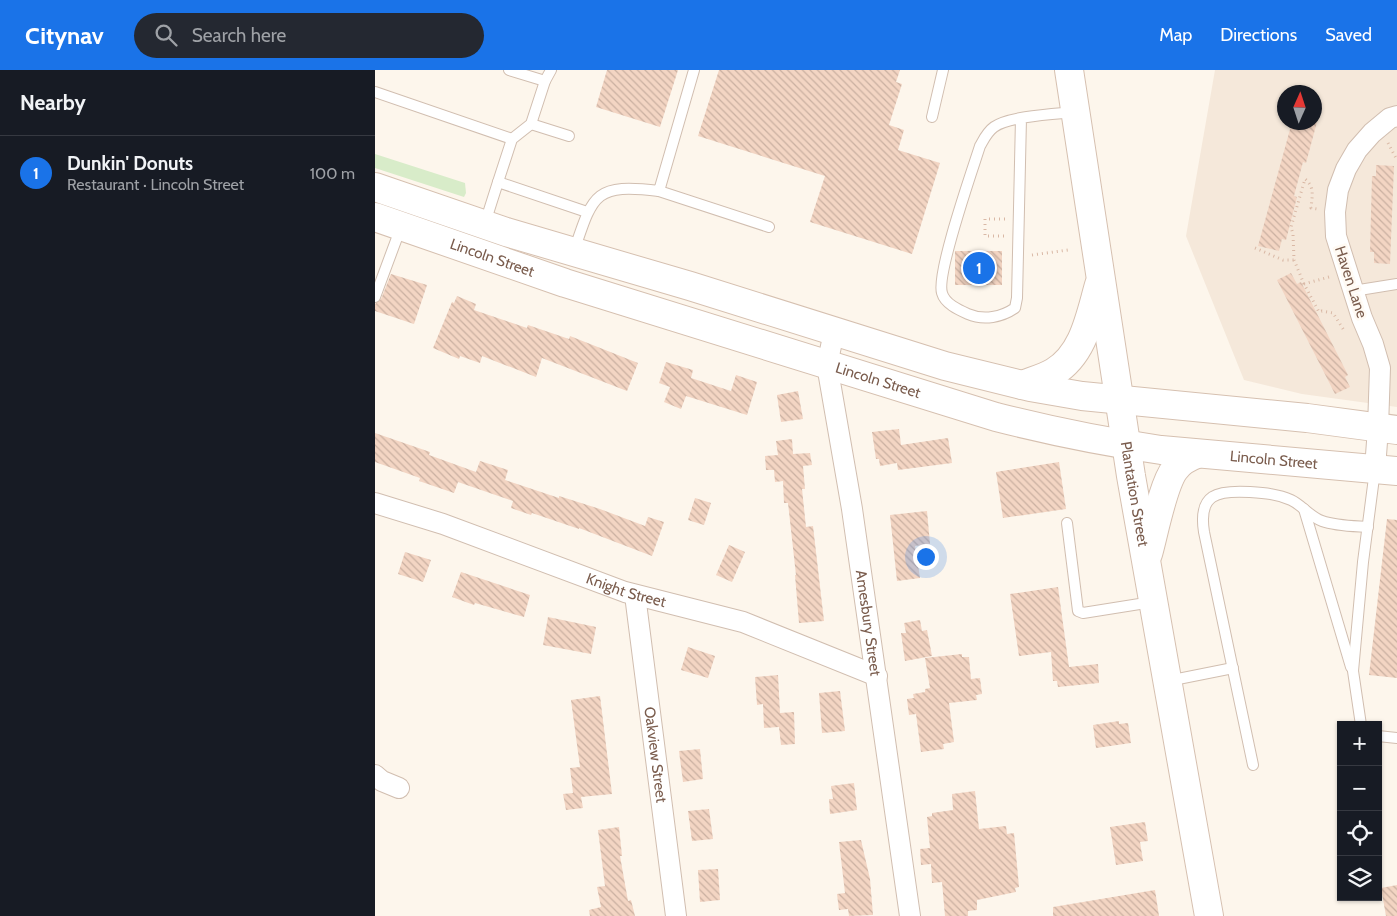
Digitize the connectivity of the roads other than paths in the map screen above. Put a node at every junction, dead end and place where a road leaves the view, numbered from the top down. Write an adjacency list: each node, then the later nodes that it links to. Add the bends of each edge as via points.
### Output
1 (509, 70): 6 (lane)
2 (551, 70): 6 (lane)
3 (694, 70): 17 (lane)
4 (943, 70): 10 (lane)
5 (1069, 70): 8 (main road, Plantation Street)
6 (545, 82): 12 (lane)
7 (375, 92): 14 (lane)
8 (1076, 112): 11 (lane); 25 (main road, Plantation Street)
9 (1397, 116): 28 (street, Haven Lane, via 1372,133 1357,150 1341,183 1335,212 1336,236)
10 (932, 117)
11 (1021, 118): 11 (lane, via 1022,253 1015,308 1006,314 988,318 970,316 951,305 942,294 941,280 946,259 980,146 995,126)
12 (531, 124): 13 (lane); 14 (lane)
13 (569, 136)
14 (512, 139): 15 (lane)
15 (498, 182): 18 (lane); 20 (lane)
16 (375, 187): 20 (main road, Lincoln Street)
17 (659, 191): 18 (lane, via 612,189 595,200); 22 (lane)
18 (587, 212): 23 (lane)
19 (375, 218): 21 (main road, Lincoln Street)
20 (485, 225): 23 (main road, Lincoln Street); 24 (main road)
21 (401, 227): 24 (main road, Lincoln Street); 29 (lane)
22 (769, 227)
23 (574, 252): 26 (main road); 30 (main road, Lincoln Street)
24 (475, 253): 26 (main road, Lincoln Street)
25 (1101, 276): 32 (main road, via 1079,346 1054,372); 33 (main road, Plantation Street)
26 (565, 283): 31 (main road, Lincoln Street)
27 (1397, 284): 28 (lane)
28 (1353, 291): 34 (street, Haven Lane, via 1380,368)
29 (375, 296)
30 (834, 332): 31 (street, Amesbury Street); 32 (main road, Lincoln Street, via 945,366)
31 (827, 365): 35 (main road, Lincoln Street, via 997,418); 47 (street, Amesbury Street)
32 (1022, 385): 33 (main road, Lincoln Street)
33 (1120, 400): 34 (main road, Lincoln Street); 35 (main road, Plantation Street)
34 (1388, 429): 37 (street, Haven Lane)
35 (1128, 446): 36 (main road, Lincoln Street); 42 (main road, Plantation Street)
36 (1197, 454): 37 (main road, Lincoln Street); 42 (main road, via 1175,469 1166,486)
37 (1386, 470): 41 (lane)
38 (375, 503): 43 (street, Knight Street, via 443,524)
39 (1304, 509): 41 (lane, via 1321,521); 45 (lane, via 1279,495 1232,491 1212,497 1205,505 1202,517 1204,532); 46 (lane)
40 (1067, 523): 44 (lane, via 1078,611 1083,613)
41 (1368, 527): 46 (lane)
42 (1146, 563): 44 (main road, Plantation Street)
43 (635, 594): 47 (street, Knight Street, via 743,622); 55 (street, Oakview Street)
44 (1153, 602): 48 (main road, Plantation Street)
45 (1233, 668): 48 (lane); 52 (lane)
46 (1353, 671): 49 (lane)
47 (877, 676): 56 (street, Amesbury Street)
48 (1167, 681): 57 (main road, Plantation Street)
49 (1360, 721)
50 (1382, 736): 51 (lane)
51 (1397, 738)
52 (1253, 765)
53 (375, 774): 54 (street, via 382,781)
54 (399, 788)
55 (676, 916)
56 (910, 916)
57 (1209, 916)

